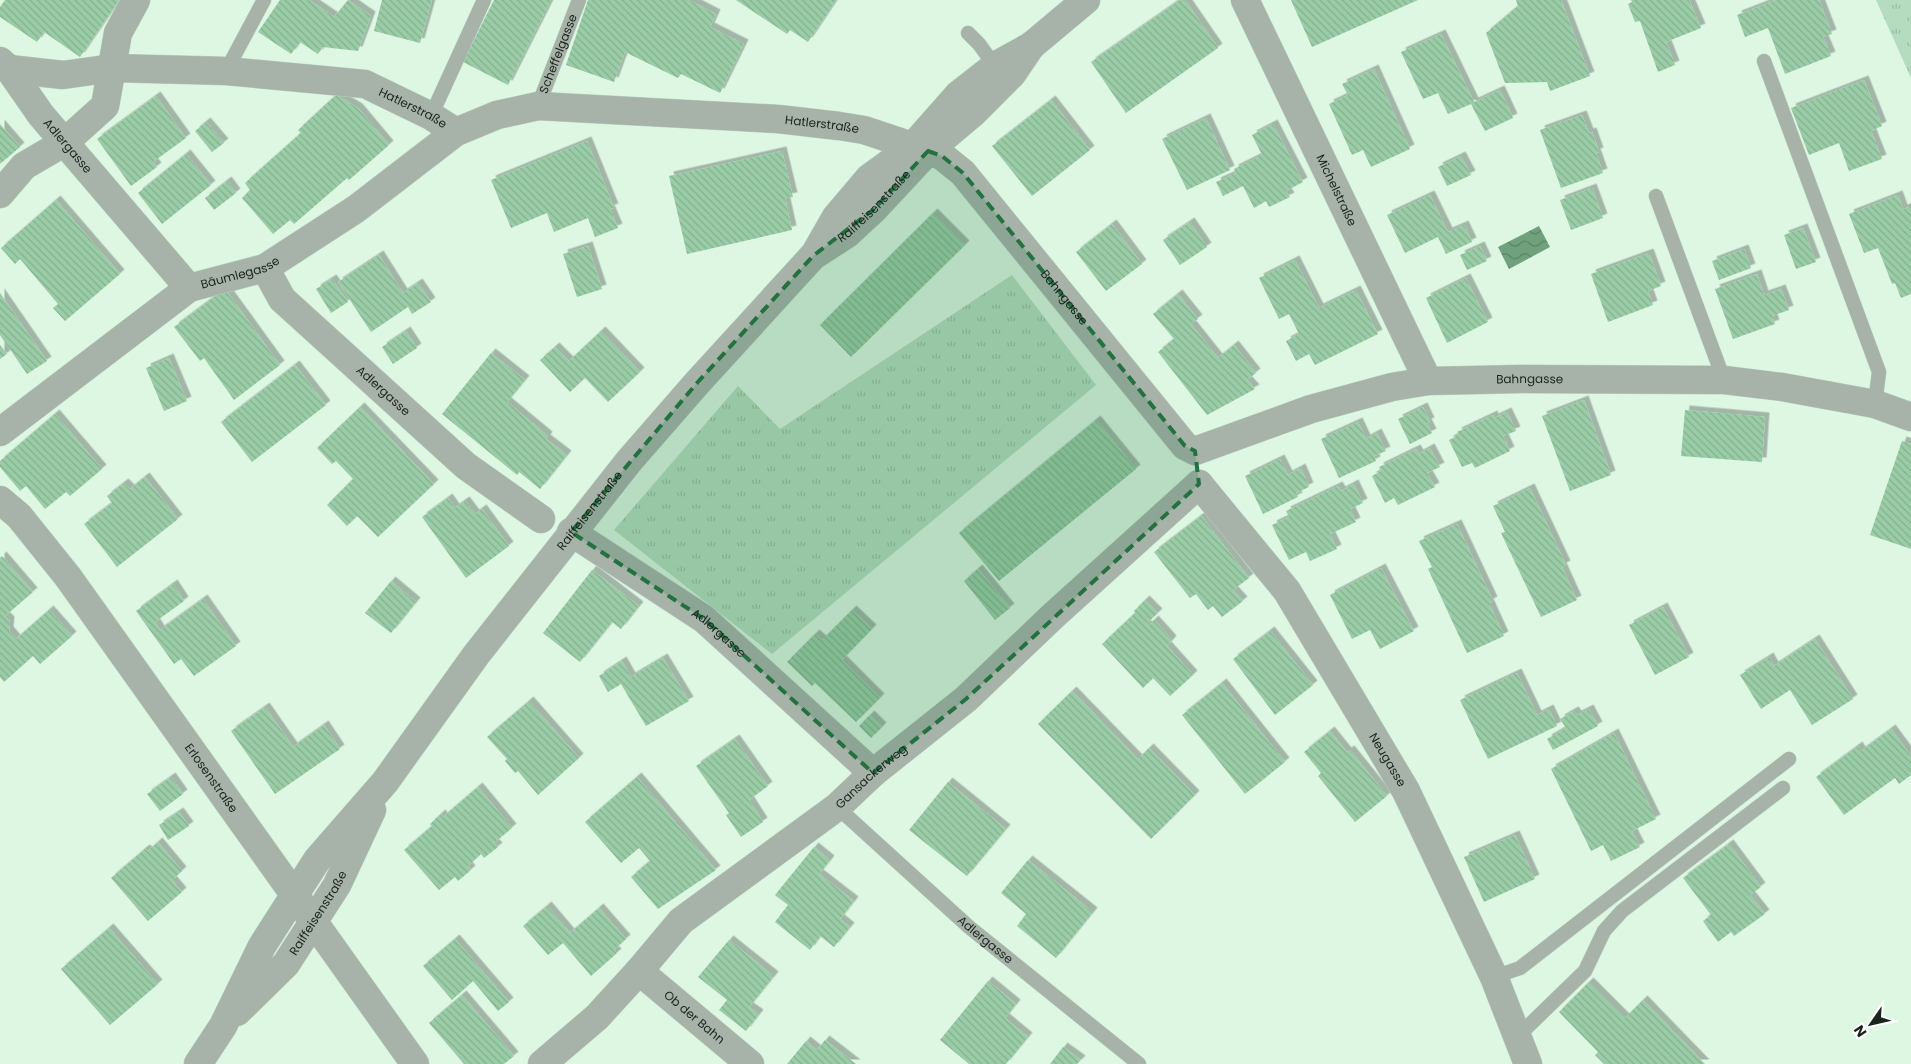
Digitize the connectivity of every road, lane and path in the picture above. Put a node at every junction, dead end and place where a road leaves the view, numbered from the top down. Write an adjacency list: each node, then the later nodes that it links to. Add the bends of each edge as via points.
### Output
1 (136, 0): 12 (street, via 118,33)
2 (264, 0): 13 (lane)
3 (484, 0): 15 (lane)
4 (579, 0): 14 (lane, Scheffelgasse)
5 (1086, 0): 8 (street)
6 (1245, 0): 24 (street, Michelstraße)
7 (968, 33): 11 (lane)
8 (1032, 46): 11 (street); 18 (street, via 1012,74 974,113)
9 (1764, 61): 25 (lane, via 1879,372)
10 (4, 65): 12 (street, Hatlerstraße, via 63,75); 17 (street, Adlergasse)
11 (995, 66): 18 (street, via 958,95)
12 (113, 68): 13 (street, Hatlerstraße); 17 (street, via 105,106)
13 (226, 71): 15 (street, Hatlerstraße, via 365,84)
14 (538, 106): 16 (street, Hatlerstraße, via 497,115); 18 (street, Hatlerstraße, via 778,119 864,130)
15 (431, 116): 16 (street, Hatlerstraße)
16 (456, 132): 21 (street, Bäumlegasse, via 356,209)
17 (65, 142): 19 (street, via 24,166); 22 (street, Adlergasse)
18 (920, 148): 28 (street, Bahngasse, via 942,156 963,173 1185,446); 32 (street, Raiffeisenstraße, via 869,178 836,217 814,256 697,383)
19 (0, 194)
20 (1656, 196): 23 (lane)
21 (265, 268): 22 (street, Bäumlegasse); 31 (street, Adlergasse, via 289,306 466,466)
22 (189, 288): 27 (street, Bäumlegasse)
23 (1724, 380): 24 (street, Bahngasse); 25 (street, Bahngasse)
24 (1428, 381): 28 (street, Bahngasse, via 1392,387 1311,409)
25 (1875, 404): 26 (street, Bahngasse)
26 (1911, 417)
27 (0, 432)
28 (1195, 450): 29 (street)
29 (1198, 484): 34 (street, Gansackerweg, via 966,699); 41 (street, Neugasse, via 1287,591 1361,713 1406,791)
30 (0, 500): 38 (street, Erlosenstraße, via 19,516 68,577)
31 (541, 519)
32 (572, 532): 34 (street, Adlergasse, via 704,619); 35 (street, Raiffeisenstraße, via 476,654)
33 (1789, 759): 41 (lane, via 1520,968)
34 (873, 773): 37 (street, Gansackerweg)
35 (385, 782): 38 (street, Raiffeisenstraße, via 317,860); 39 (street, Raiffeisenstraße, via 337,885)
36 (1783, 788): 43 (lane, via 1622,911 1604,931 1585,971)
37 (837, 807): 40 (street, Gansackerweg, via 681,921); 48 (lane, Adlergasse, via 969,927)
38 (294, 894): 39 (street, Erlosenstraße); 42 (street, Raiffeisenstraße, via 262,946)
39 (315, 921): 42 (street, Raiffeisenstraße, via 286,964); 45 (street, Erlosenstraße)
40 (639, 971): 46 (street, Gansackerweg, via 597,1016); 47 (street, Ob der Bahn)
41 (1494, 977): 43 (street, Neugasse)
42 (223, 1026): 44 (street, Raiffeisenstraße)
43 (1518, 1036): 49 (street, Neugasse)
44 (198, 1064)
45 (415, 1064)
46 (542, 1064)
47 (750, 1064)
48 (1139, 1064)
49 (1528, 1064)

